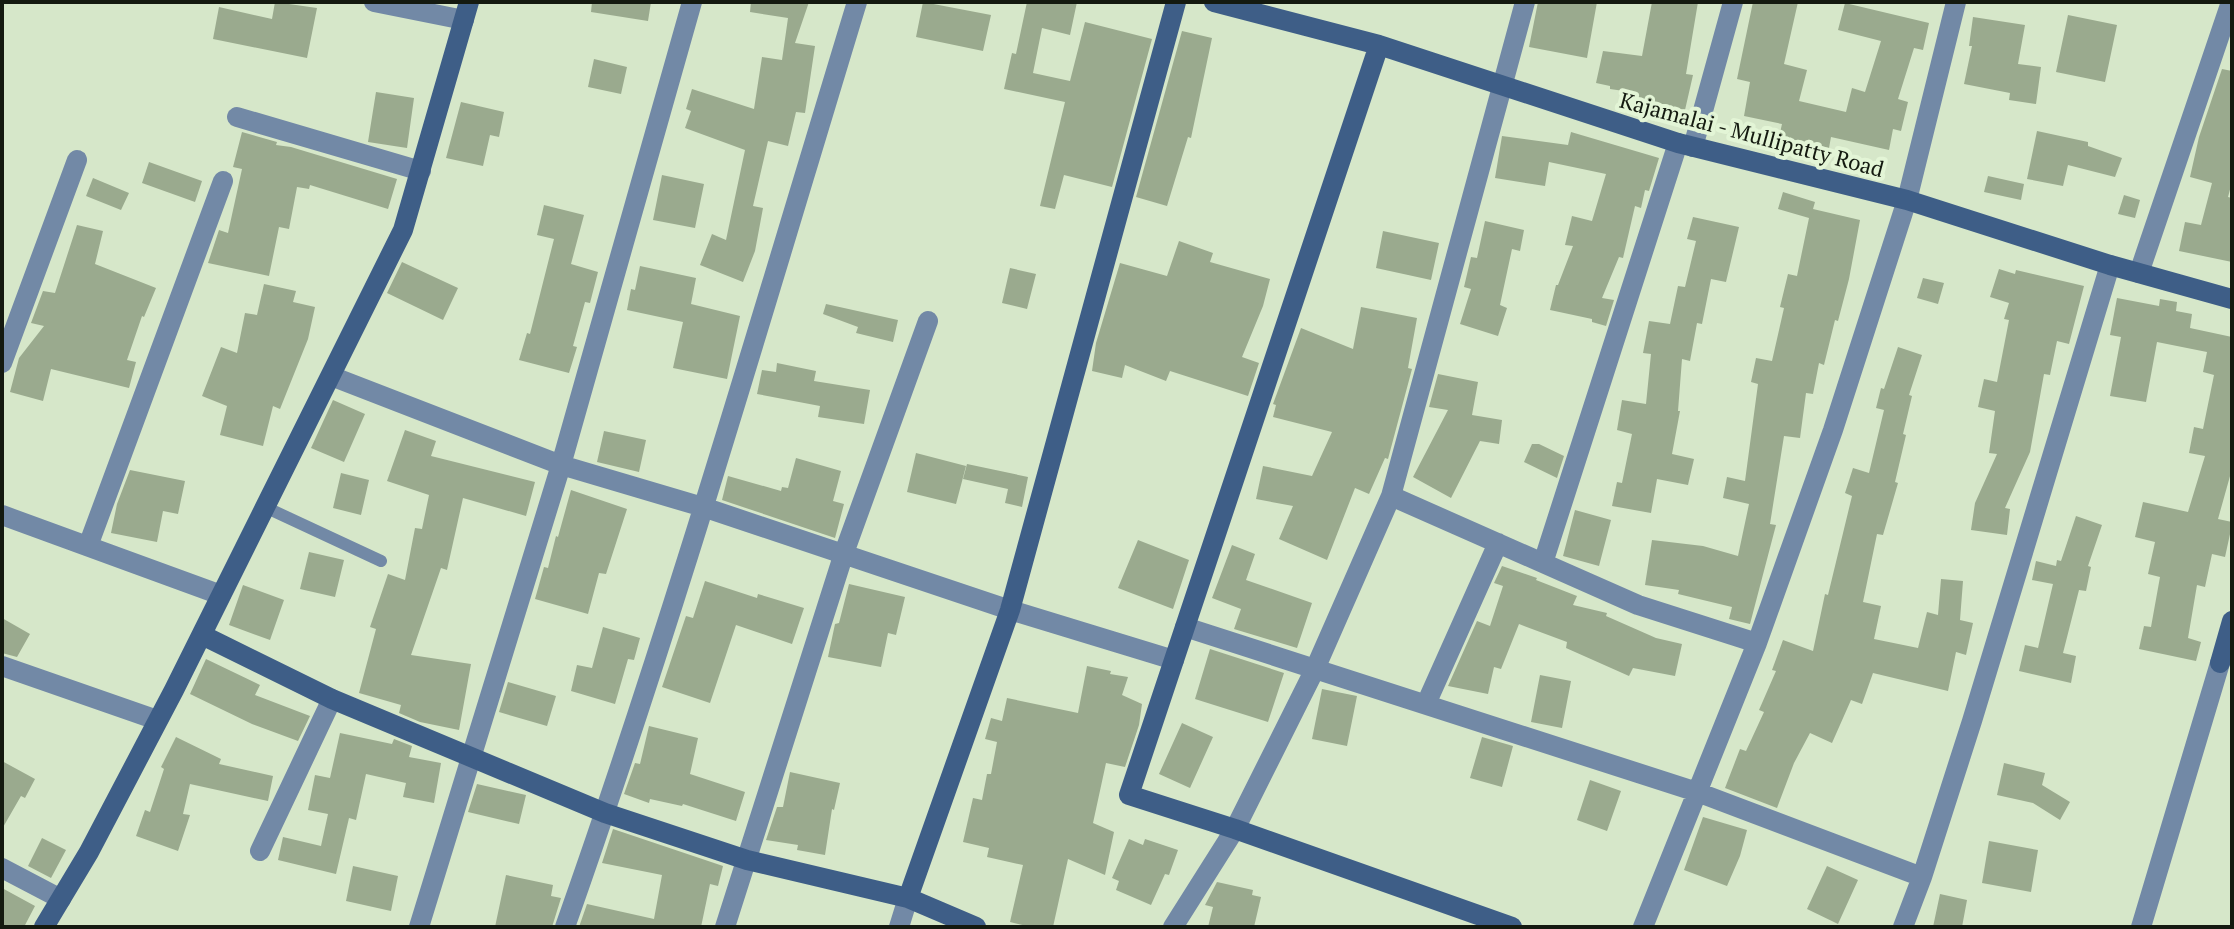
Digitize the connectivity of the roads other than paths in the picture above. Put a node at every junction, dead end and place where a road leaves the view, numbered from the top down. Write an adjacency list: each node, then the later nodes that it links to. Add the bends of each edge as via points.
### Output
1 (374, 2): 10 (street)
2 (692, 2): 25 (street)
3 (857, 2): 28 (street)
4 (1176, 2): 36 (street)
5 (1214, 2): 11 (street, Kajamalai - Mullipatty Road)
6 (1525, 2): 12 (street)
7 (1733, 2): 14 (street)
8 (1956, 2): 18 (street)
9 (2231, 2): 20 (street)
10 (466, 11): 16 (street)
11 (1379, 45): 12 (street, Kajamalai - Mullipatty Road); 38 (street)
12 (1502, 86): 14 (street, Kajamalai - Mullipatty Road); 26 (street)
13 (237, 117): 16 (street)
14 (1686, 145): 18 (street, Kajamalai - Mullipatty Road); 34 (street)
15 (77, 160): 23 (street)
16 (421, 171): 24 (street, via 403,230)
17 (223, 181): 31 (street)
18 (1907, 200): 19 (street, Kajamalai - Mullipatty Road); 40 (street)
19 (2110, 265): 20 (street, Kajamalai - Mullipatty Road); 54 (street)
20 (2139, 273): 21 (street, Kajamalai - Mullipatty Road)
21 (2232, 299)
22 (928, 321): 32 (street)
23 (2, 363)
24 (331, 376): 25 (street); 27 (street)
25 (561, 465): 28 (street); 47 (street)
26 (1391, 496): 30 (street); 43 (street)
27 (265, 507): 33 (lane); 35 (street)
28 (703, 507): 32 (street); 49 (street)
29 (2, 515): 31 (street)
30 (1498, 543): 34 (street); 45 (street)
31 (88, 546): 35 (street)
32 (844, 553): 36 (street); 52 (street)
33 (381, 561)
34 (1543, 563): 40 (street, via 1638,605)
35 (221, 595): 39 (street)
36 (1010, 610): 41 (street); 55 (street)
37 (2232, 621): 67 (street)
38 (1185, 627): 41 (street); 43 (street)
39 (202, 635): 44 (street); 46 (street)
40 (1757, 643): 48 (street)
41 (1174, 660): 50 (street, via 1129,795)
42 (2, 666): 46 (street)
43 (1315, 669): 45 (street); 50 (street)
44 (332, 699): 47 (street); 51 (street)
45 (1426, 704): 48 (street)
46 (157, 720): 56 (street)
47 (472, 757): 49 (street); 58 (street)
48 (1697, 792): 54 (street); 65 (street)
49 (605, 813): 52 (street); 59 (street)
50 (1235, 829): 63 (street); 64 (street)
51 (260, 851)
52 (747, 860): 55 (street); 60 (street)
53 (2, 868): 56 (street)
54 (1922, 877): 66 (street)
55 (908, 898): 61 (street); 62 (street)
56 (61, 899): 57 (street)
57 (44, 927)
58 (419, 927)
59 (565, 927)
60 (725, 927)
61 (899, 927)
62 (976, 927)
63 (1173, 927)
64 (1512, 927)
65 (1643, 927)
66 (1903, 927)
67 (2141, 927)

